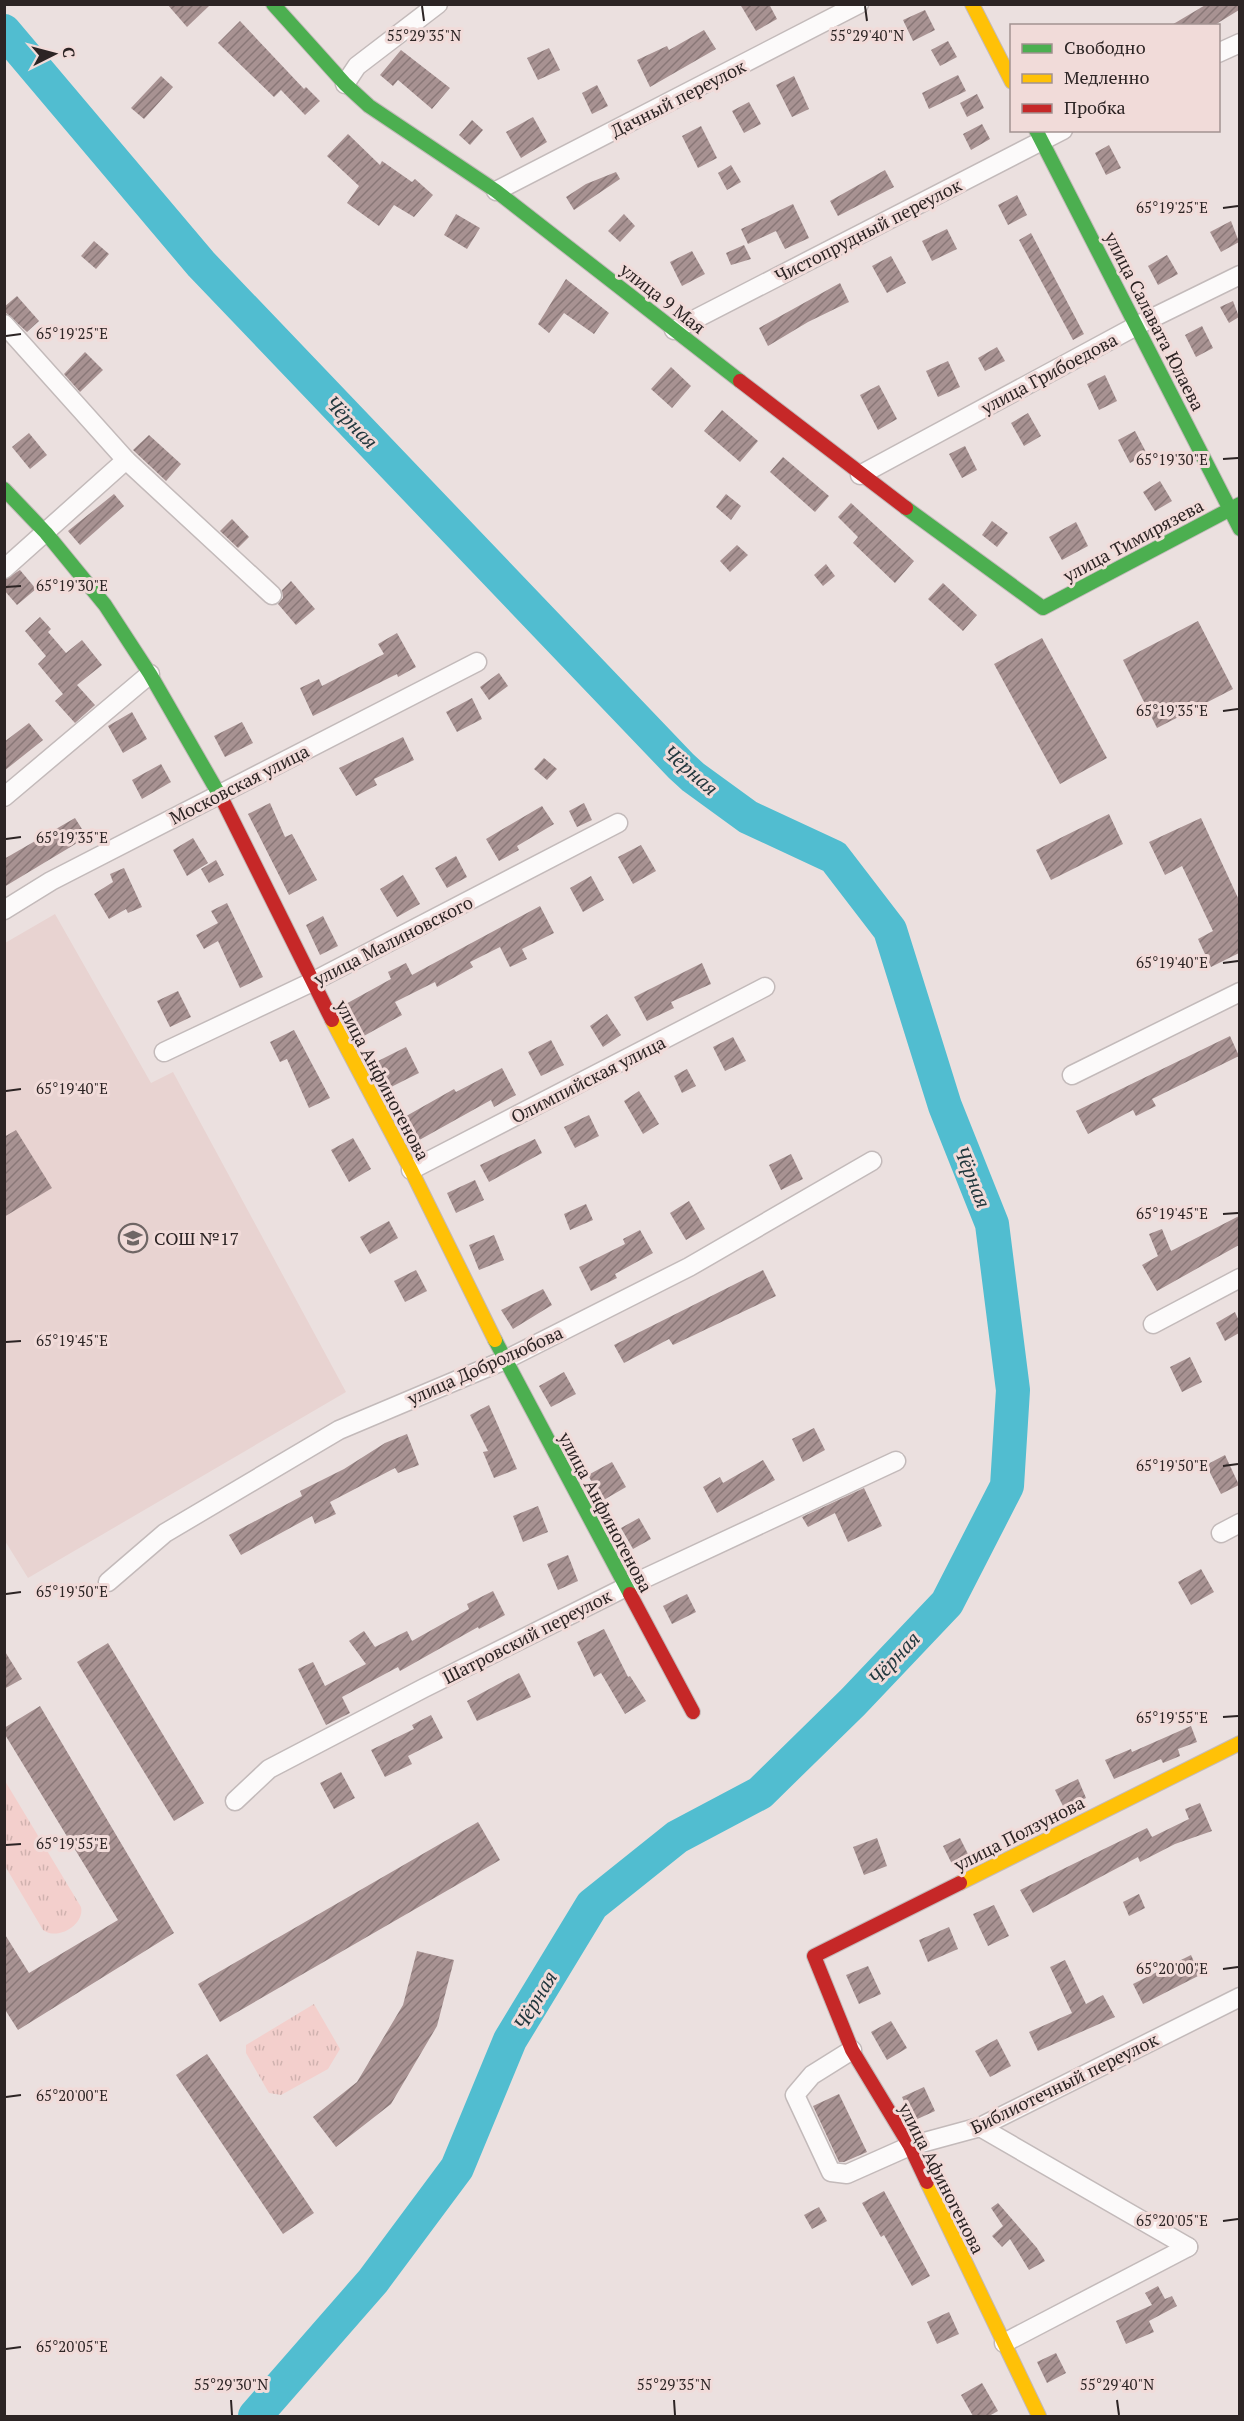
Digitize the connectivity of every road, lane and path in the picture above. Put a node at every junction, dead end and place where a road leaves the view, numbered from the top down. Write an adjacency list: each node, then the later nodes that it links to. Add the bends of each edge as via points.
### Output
1 (273, 4): 8 (street, улица 9 Мая)
2 (438, 4): 8 (street, via 357,66)
3 (859, 4): 11 (street, Дачный переулок)
4 (972, 4): 7 (street)
5 (1239, 43): 6 (street)
6 (1220, 52)
7 (1010, 80)
8 (345, 84): 11 (street, улица 9 Мая, via 369,106)
9 (1055, 132): 10 (street, Чистопрудный переулок)
10 (1039, 136): 14 (street, улица Салавата Юлаева); 15 (street, Чистопрудный переулок)
11 (496, 191): 15 (street, улица 9 Мая)
12 (1239, 275): 14 (street, улица Грибоедова)
13 (4, 324): 16 (street)
14 (1138, 325): 17 (street, улица Грибоедова); 19 (street, улица Салавата Юлаева)
15 (674, 330): 17 (street, улица 9 Мая)
16 (126, 460): 21 (street); 23 (street)
17 (860, 475): 24 (street, улица 9 Мая)
18 (4, 489): 21 (street, улица Анфиногенова)
19 (1234, 507): 20 (street, улица Салавата Юлаева); 24 (street, улица Тимирязева)
20 (1239, 529)
21 (46, 533): 22 (street); 26 (street, улица Анфиногенова, via 105,605)
22 (4, 569)
23 (272, 595)
24 (1043, 608)
25 (477, 662): 27 (street, Московская улица)
26 (150, 674): 27 (street, улица Анфиногенова); 28 (street)
27 (220, 794): 30 (street, Московская улица, via 51,881); 31 (street, улица Анфиногенова)
28 (4, 797)
29 (618, 823): 31 (street, улица Малиновского)
30 (4, 910)
31 (312, 982): 34 (street, улица Малиновского); 37 (street, улица Анфиногенова)
32 (765, 987): 37 (street, Олимпийская улица)
33 (1239, 992): 35 (street)
34 (164, 1052)
35 (1071, 1075)
36 (872, 1161): 40 (street, улица Добролюбова, via 689,1267)
37 (411, 1170): 40 (street, улица Анфиногенова)
38 (1239, 1278): 39 (street)
39 (1154, 1324)
40 (505, 1360): 44 (street, улица Добролюбова, via 339,1430 165,1533); 45 (street, улица Анфиногенова)
41 (896, 1461): 45 (street, Шатровский переулок)
42 (1239, 1522): 43 (street)
43 (1221, 1533)
44 (108, 1582)
45 (626, 1587): 46 (street, улица Анфиногенова); 48 (street, Шатровский переулок, via 270,1769)
46 (693, 1712)
47 (1239, 1743): 49 (street, улица Ползунова)
48 (235, 1801)
49 (814, 1956): 51 (street, улица Афиногенова)
50 (1239, 1997): 52 (street, Библиотечный переулок)
51 (852, 2050): 53 (street, улица Афиногенова); 53 (street, Библиотечный переулок, via 812,2075 795,2095 831,2172 847,2174)
52 (980, 2127): 53 (street, Библиотечный переулок); 54 (street, via 1188,2247)
53 (910, 2146): 54 (street, улица Афиногенова)
54 (1004, 2343): 55 (street, улица Афиногенова)
55 (1039, 2416)

